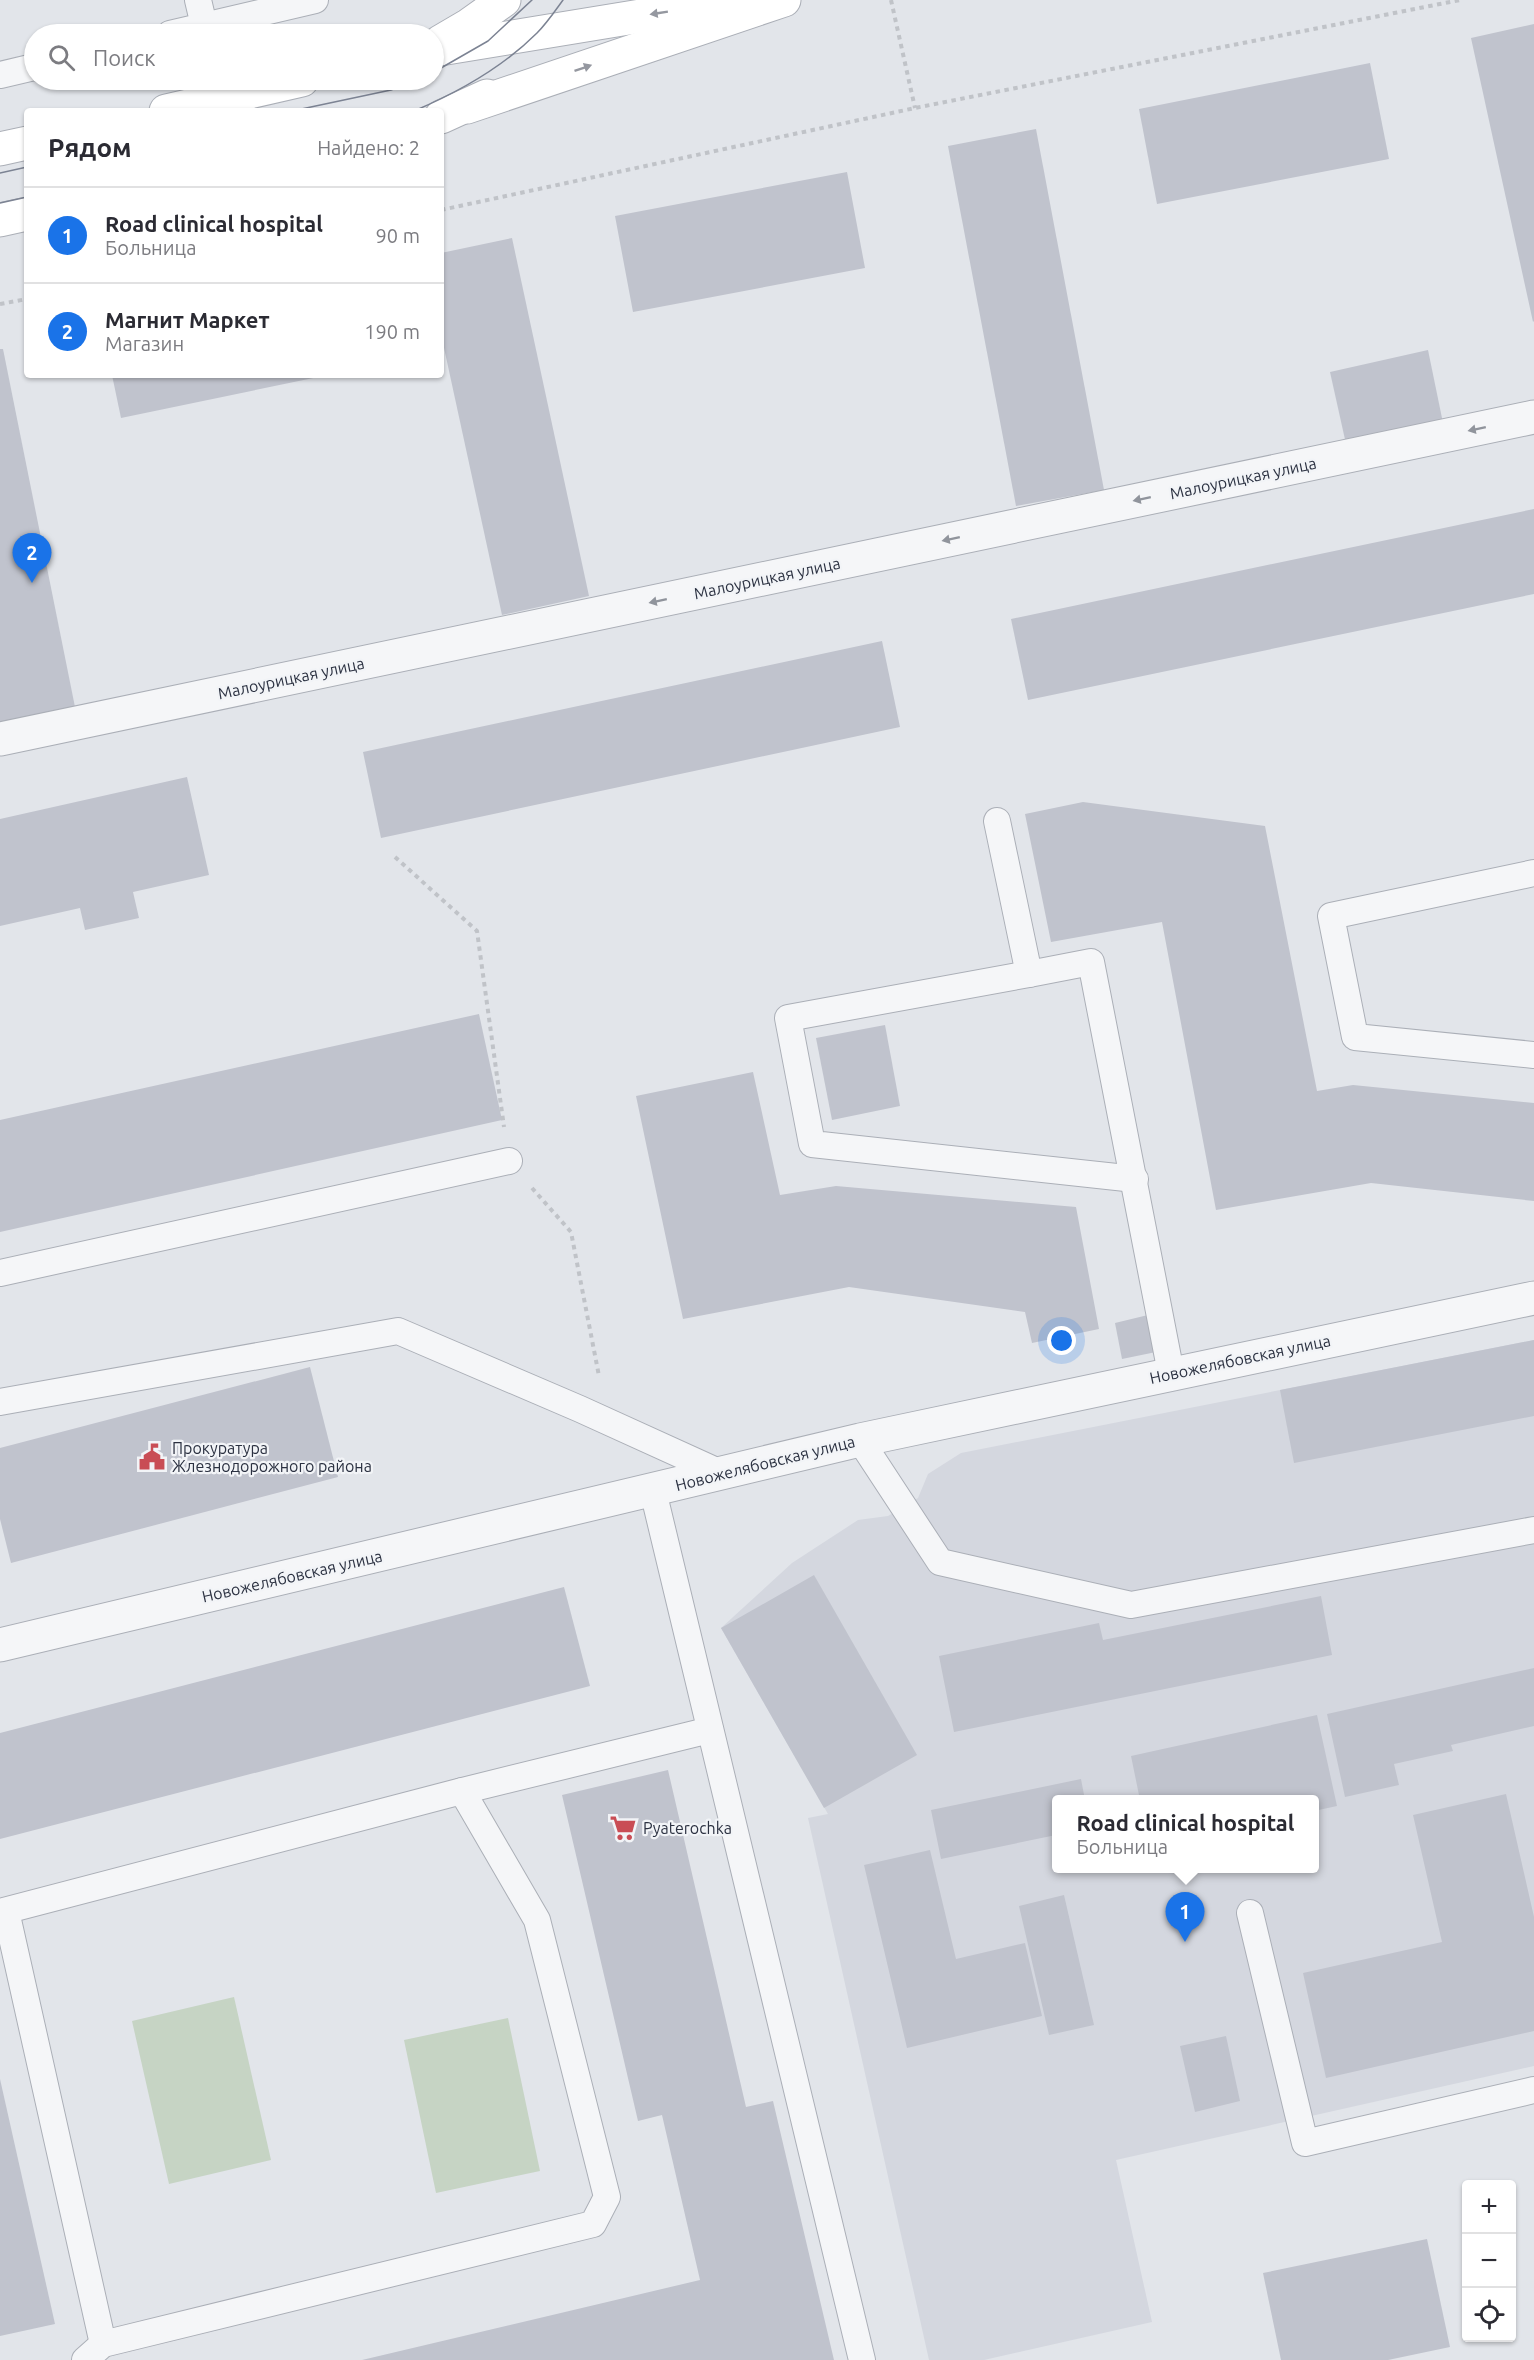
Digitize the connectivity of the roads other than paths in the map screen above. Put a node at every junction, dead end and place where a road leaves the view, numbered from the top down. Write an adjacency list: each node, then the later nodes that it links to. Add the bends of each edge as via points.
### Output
1 (198, 0): 7 (lane)
2 (315, 0): 8 (lane)
3 (504, 0): 9 (main road)
4 (737, 0): 6 (main road, one-way to 6)
5 (784, 0): 15 (main road, one-way to 5)
6 (590, 12): 10 (main road); 15 (main road, via 556,50 513,82)
7 (204, 24)
8 (227, 24)
9 (444, 39)
10 (444, 48)
11 (24, 69): 12 (lane)
12 (0, 75)
13 (218, 90): 14 (main road)
14 (173, 108)
15 (454, 112)
16 (24, 144): 17 (main road)
17 (0, 149)
18 (24, 215): 19 (main road)
19 (0, 220)
20 (1534, 417): 21 (street, Малоурицкая улица, one-way to 21)
21 (0, 739)
22 (997, 821): 24 (lane)
23 (1534, 873): 25 (lane, via 1331,916 1355,1036)
24 (1029, 974): 27 (lane, via 1091,962); 27 (lane, via 788,1018 812,1144)
25 (1534, 1055)
26 (509, 1161): 28 (lane)
27 (1135, 1179): 30 (lane)
28 (0, 1273)
29 (1534, 1298): 30 (street, Новожелябовская улица)
30 (1171, 1373): 32 (street, Новожелябовская улица)
31 (0, 1402): 33 (lane, via 398,1331)
32 (860, 1440): 33 (street, Новожелябовская улица); 35 (lane, via 939,1562 1131,1605)
33 (723, 1474): 34 (street, Новожелябовская улица)
34 (653, 1491): 36 (street, Новожелябовская улица); 37 (lane)
35 (1534, 1530)
36 (0, 1646)
37 (711, 1730): 38 (lane); 43 (lane)
38 (462, 1791): 39 (lane); 42 (lane, via 537,1920 607,2197 593,2224)
39 (3, 1911): 42 (lane)
40 (1250, 1913): 41 (lane, via 1305,2143)
41 (1534, 2090)
42 (94, 2352)
43 (862, 2360)

